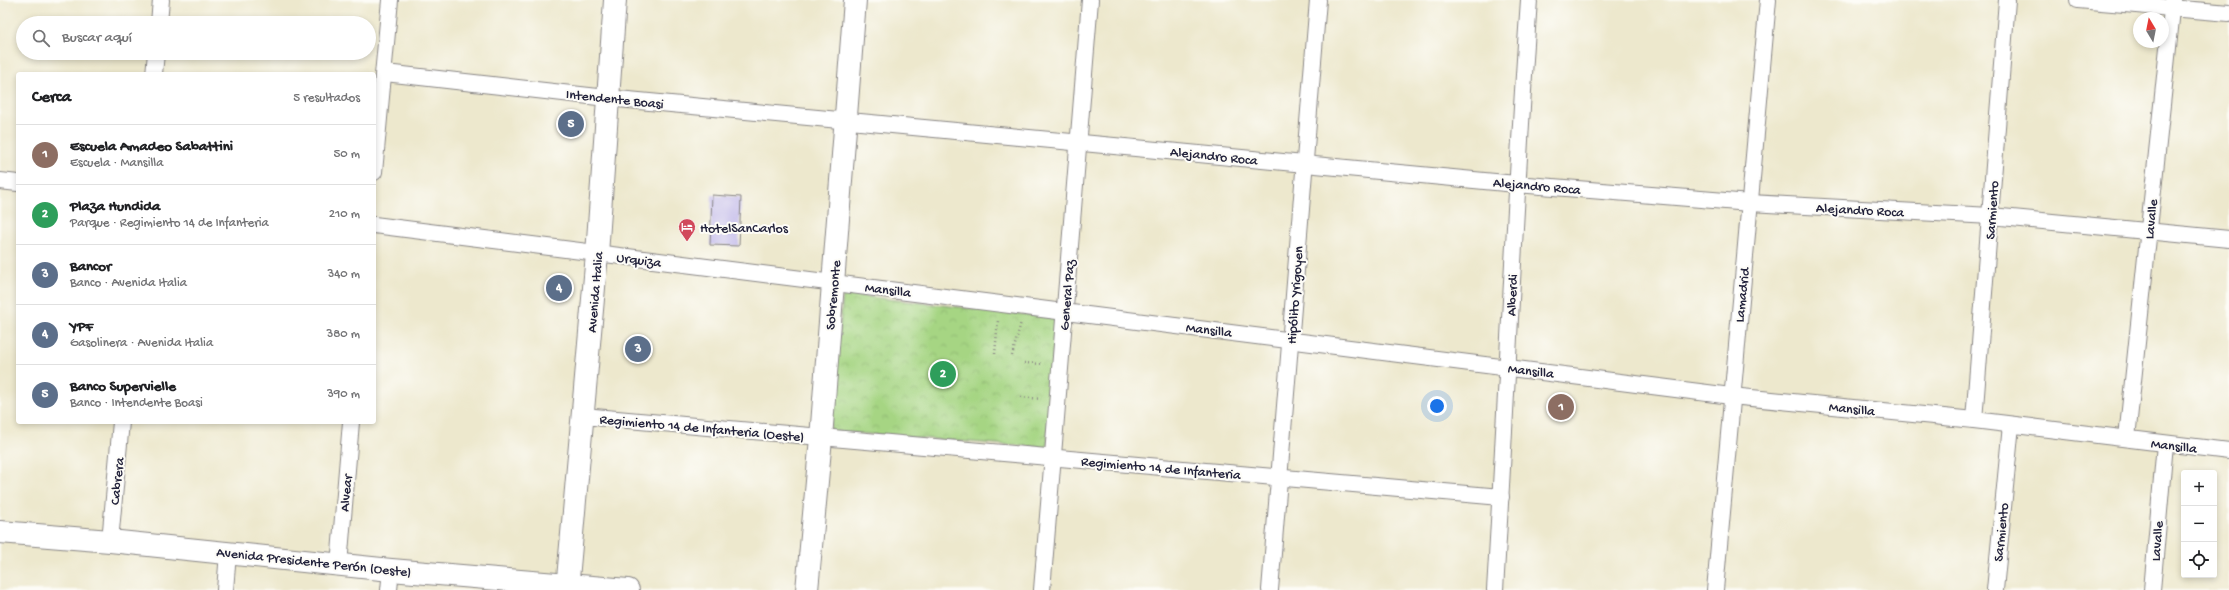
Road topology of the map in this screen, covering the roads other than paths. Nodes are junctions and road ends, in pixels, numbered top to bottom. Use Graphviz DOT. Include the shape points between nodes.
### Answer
graph roads {
  1 [pos="161,0"];
  2 [pos="390,0"];
  3 [pos="615,0"];
  4 [pos="855,0"];
  5 [pos="1090,0"];
  6 [pos="1318,0"];
  7 [pos="1529,0"];
  8 [pos="1768,0"];
  9 [pos="2007,0"];
  10 [pos="2078,0"];
  11 [pos="2172,4"];
  12 [pos="2229,13"];
  13 [pos="160,16"];
  14 [pos="155,60"];
  15 [pos="154,72"];
  16 [pos="385,73"];
  17 [pos="607,98"];
  18 [pos="846,120"];
  19 [pos="1079,142"];
  20 [pos="376,154"];
  21 [pos="1304,164"];
  22 [pos="0,181"];
  23 [pos="16,183"];
  24 [pos="1516,184"];
  25 [pos="1750,203"];
  26 [pos="1991,216"];
  27 [pos="376,226"];
  28 [pos="2148,232"];
  29 [pos="2229,239"];
  30 [pos="597,254"];
  31 [pos="833,282"];
  32 [pos="1065,311"];
  33 [pos="1290,340"];
  34 [pos="1508,367"];
  35 [pos="1731,396"];
  36 [pos="583,416"];
  37 [pos="1974,420"];
  38 [pos="121,424"];
  39 [pos="351,424"];
  40 [pos="2011,425"];
  41 [pos="821,438"];
  42 [pos="2127,438"];
  43 [pos="2165,444"];
  44 [pos="2229,451"];
  45 [pos="1053,457"];
  46 [pos="1279,478"];
  47 [pos="1501,497"];
  48 [pos="0,532"];
  49 [pos="110,541"];
  50 [pos="228,552"];
  51 [pos="339,565"];
  52 [pos="390,580"];
  53 [pos="576,588"];
  54 [pos="225,590"];
  55 [pos="628,590"];
  56 [pos="807,590"];
  57 [pos="1042,590"];
  58 [pos="1270,590"];
  59 [pos="1495,590"];
  60 [pos="1715,590"];
  61 [pos="1995,590"];
  62 [pos="2152,590"];
  1 -- 13 [label="street"];
  2 -- 16 [label="street"];
  3 -- 17 [label="main road, Avenida Italia"];
  4 -- 18 [label="main road, Sobremonte"];
  5 -- 19 [label="street, General Paz"];
  6 -- 21 [label="street, Hipólito Yrigoyen"];
  7 -- 24 [label="street, Alberdi"];
  8 -- 25 [label="street, Lamadrid"];
  9 -- 26 [label="street, Sarmiento"];
  10 -- 11 [label="street"];
  11 -- 12 [label="street"];
  11 -- 28 [label="street, Lavalle"];
  14 -- 15 [label="street"];
  16 -- 17 [label="street, Intendente Boasi"];
  16 -- 20 [label="street"];
  17 -- 18 [label="street, Intendente Boasi"];
  17 -- 30 [label="main road, Avenida Italia"];
  18 -- 19 [label="street, Alejandro Roca"];
  18 -- 31 [label="main road, Sobremonte"];
  19 -- 21 [label="street, Alejandro Roca"];
  19 -- 32 [label="street, General Paz"];
  21 -- 24 [label="street, Alejandro Roca"];
  21 -- 33 [label="street, Hipólito Yrigoyen"];
  22 -- 23 [label="street"];
  24 -- 25 [label="street, Alejandro Roca"];
  24 -- 34 [label="street, Alberdi"];
  25 -- 26 [label="street, Alejandro Roca"];
  25 -- 35 [label="street, Lamadrid"];
  26 -- 28 [label="street, Alejandro Roca"];
  26 -- 37 [label="street, Sarmiento"];
  27 -- 30 [label="street, Urquiza"];
  28 -- 29 [label="street, Alejandro Roca"];
  28 -- 42 [label="street, Lavalle"];
  30 -- 31 [label="street, Urquiza"];
  30 -- 36 [label="main road, Avenida Italia"];
  31 -- 32 [label="street, Mansilla"];
  31 -- 41 [label="main road, Sobremonte"];
  32 -- 33 [label="street, Mansilla"];
  32 -- 45 [label="street, General Paz"];
  33 -- 34 [label="street, Mansilla"];
  33 -- 46 [label="street, Hipólito Yrigoyen"];
  34 -- 35 [label="street, Mansilla"];
  34 -- 47 [label="street, Alberdi"];
  35 -- 37 [label="street, Mansilla"];
  35 -- 60 [label="street, Lamadrid"];
  36 -- 41 [label="street, Regimiento 14 de Infanteria (Oeste)"];
  36 -- 53 [label="main road, Avenida Italia"];
  37 -- 40 [label="street, Mansilla"];
  38 -- 49 [label="street, Cabrera"];
  39 -- 51 [label="street, Alvear"];
  40 -- 42 [label="street, Mansilla"];
  40 -- 61 [label="street, Sarmiento"];
  41 -- 45 [label="street, Regimiento 14 de Infanteria"];
  41 -- 56 [label="main road, Sobremonte"];
  42 -- 43 [label="street, Mansilla"];
  43 -- 44 [label="street, Mansilla"];
  43 -- 62 [label="street, Lavalle"];
  45 -- 46 [label="street, Regimiento 14 de Infanteria"];
  45 -- 57 [label="street, General Paz"];
  46 -- 47 [label="street, Regimiento 14 de Infanteria"];
  46 -- 58 [label="street, Hipólito Yrigoyen"];
  47 -- 59 [label="street, Alberdi"];
  48 -- 49 [label="main road, Avenida Presidente Perón (Oeste)"];
  49 -- 50 [label="main road, Avenida Presidente Perón (Oeste)"];
  50 -- 51 [label="main road, Avenida Presidente Perón (Oeste)"];
  50 -- 54 [label="street"];
  51 -- 52 [label="main road, Avenida Presidente Perón (Oeste)"];
  52 -- 53 [label="main road, Avenida Presidente Perón (Oeste)"];
  53 -- 55 [label="main road, Avenida Presidente Perón (Oeste)"];
}
